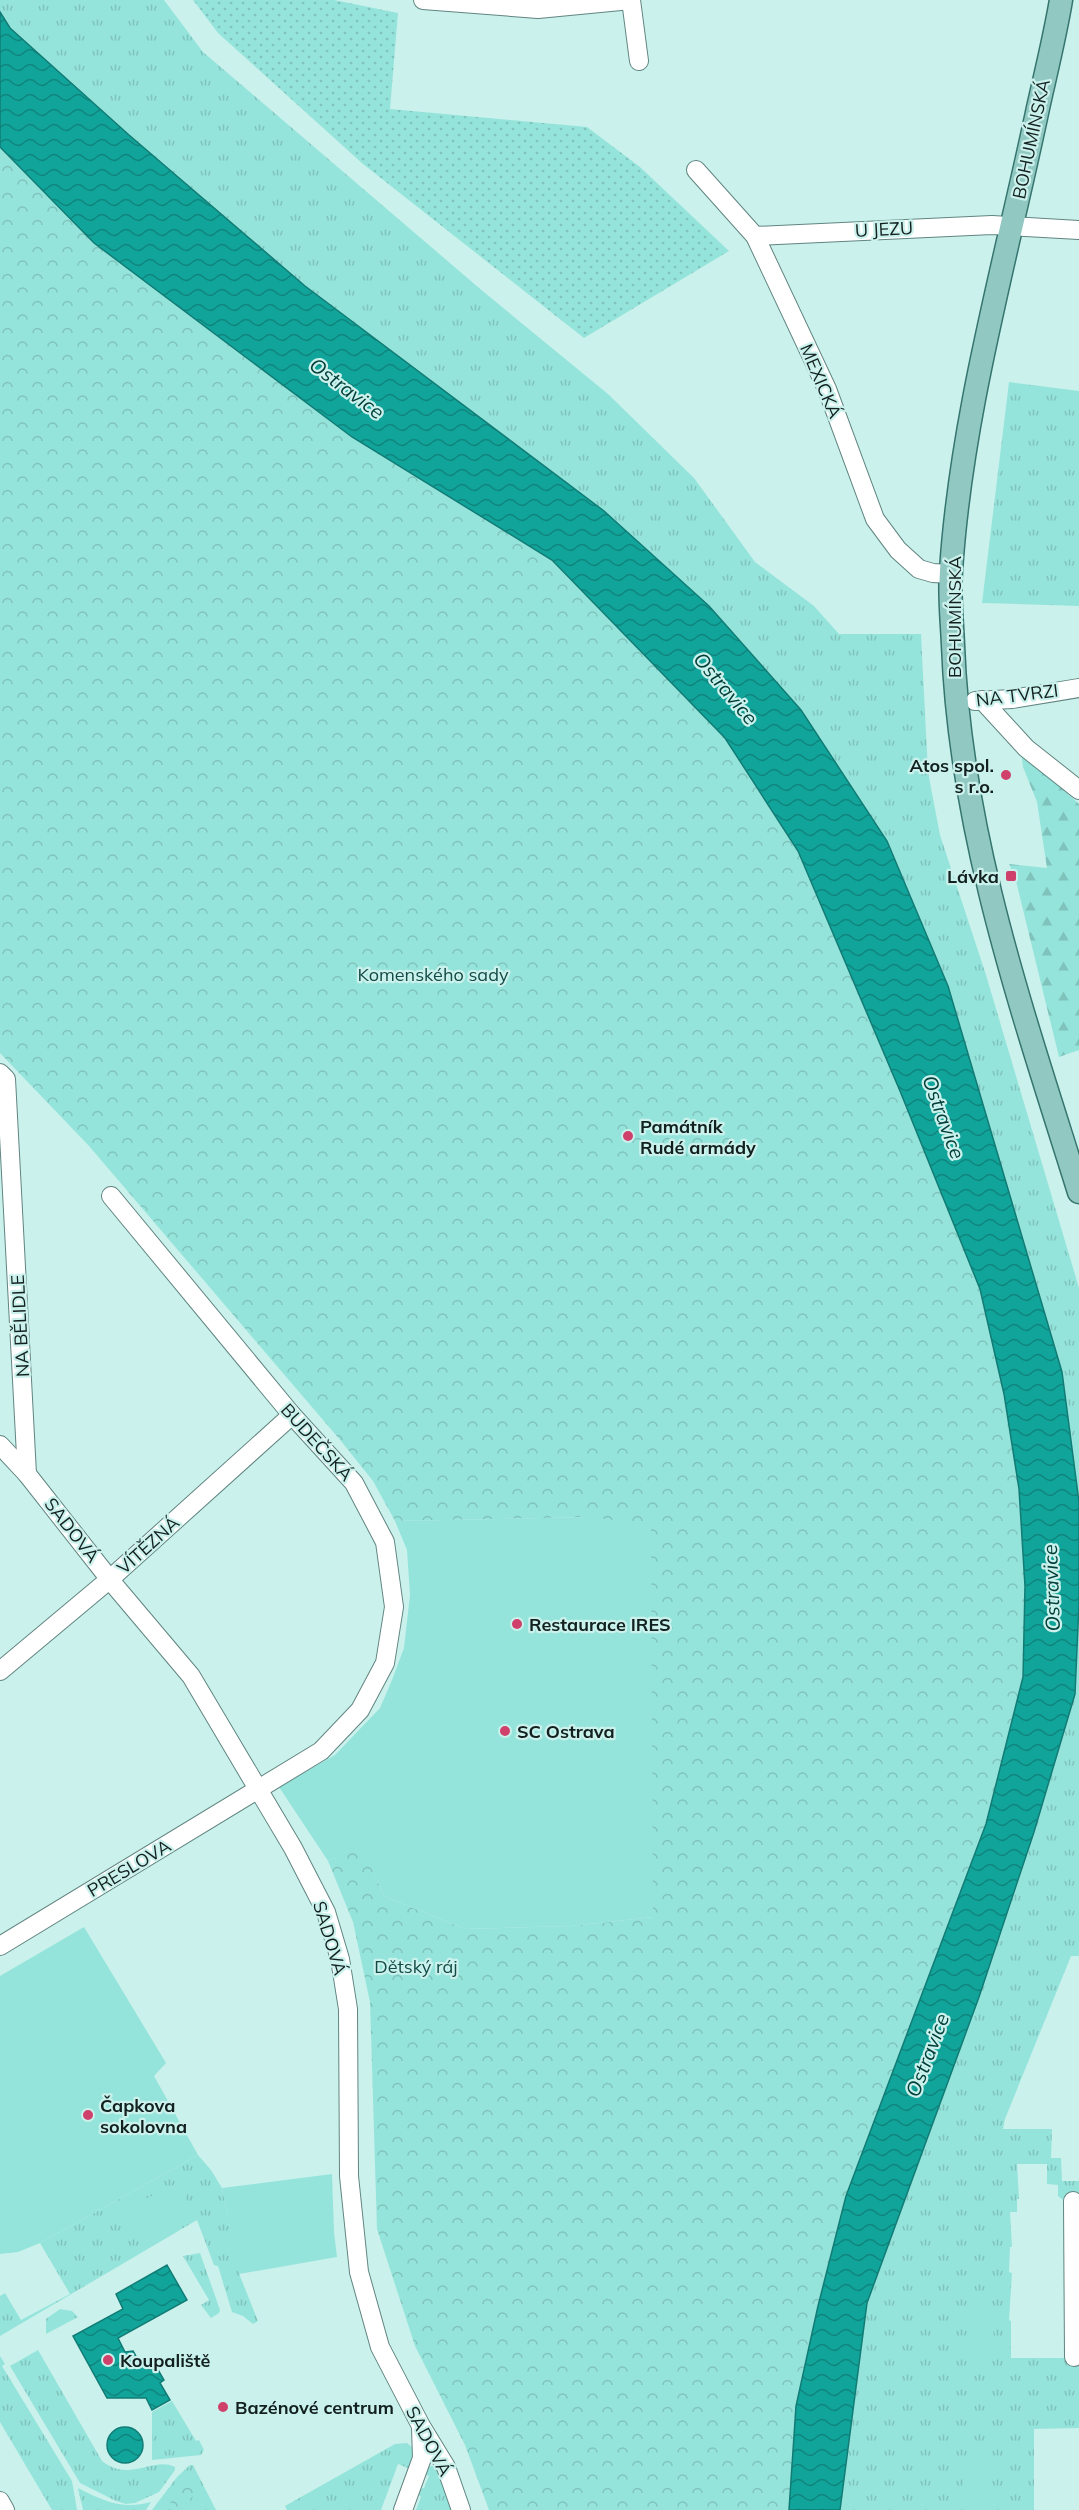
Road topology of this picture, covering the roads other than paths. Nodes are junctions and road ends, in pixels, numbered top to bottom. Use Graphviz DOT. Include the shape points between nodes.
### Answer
graph roads {
  1 [pos="423,0"];
  2 [pos="631,0"];
  3 [pos="1061,0"];
  4 [pos="639,61"];
  5 [pos="696,170"];
  6 [pos="1013,225"];
  7 [pos="1079,230"];
  8 [pos="755,237"];
  9 [pos="950,574"];
  10 [pos="1079,688"];
  11 [pos="982,700"];
  12 [pos="955,702"];
  13 [pos="1079,790"];
  14 [pos="0,1073"];
  15 [pos="1079,1192"];
  16 [pos="111,1196"];
  17 [pos="292,1415"];
  18 [pos="0,1445"];
  19 [pos="27,1474"];
  20 [pos="110,1579"];
  21 [pos="0,1671"];
  22 [pos="257,1790"];
  23 [pos="0,1946"];
  24 [pos="1073,2201"];
  25 [pos="1076,2280"];
  26 [pos="1074,2357"];
  27 [pos="421,2426"];
  28 [pos="0,2501"];
  29 [pos="5,2510"];
  30 [pos="403,2510"];
  31 [pos="461,2510"];
  1 -- 2 [label="street" via="538,9"];
  2 -- 4 [label="street"];
  3 -- 6 [label="main road, BOHUMÍNSKÁ"];
  5 -- 8 [label="street, MEXICKÁ"];
  6 -- 7 [label="street, U JEZU"];
  6 -- 8 [label="street, U JEZU"];
  6 -- 9 [label="main road, BOHUMÍNSKÁ" via="971,416"];
  8 -- 9 [label="street, MEXICKÁ" via="827,388 875,519 898,550 919,569"];
  9 -- 12 [label="main road, BOHUMÍNSKÁ"];
  10 -- 11 [label="street, NA TVRZI"];
  11 -- 12 [label="street, NA TVRZI"];
  11 -- 13 [label="street" via="1026,748"];
  12 -- 15 [label="main road, BOHUMÍNSKÁ" via="979,852"];
  14 -- 19 [label="street, NA BĚLIDLE" via="6,1079"];
  16 -- 17 [label="street, BUDEČSKÁ"];
  17 -- 20 [label="street, VÍTĚZNÁ"];
  17 -- 22 [label="street, BUDEČSKÁ" via="354,1483 386,1542 393,1623 386,1663 360,1710 321,1751"];
  18 -- 19 [label="street, SADOVÁ"];
  19 -- 20 [label="street, SADOVÁ"];
  20 -- 21 [label="street, VÍTĚZNÁ"];
  20 -- 22 [label="street, SADOVÁ" via="191,1676"];
  22 -- 23 [label="street, PRESLOVA"];
  22 -- 27 [label="street, SADOVÁ" via="320,1902 340,1959 348,2009 349,2176 358,2272 380,2347"];
  24 -- 25 [label="street"];
  25 -- 26 [label="street"];
  27 -- 30 [label="street" via="422,2458"];
  27 -- 31 [label="street, SADOVÁ" via="446,2467"];
  28 -- 29 [label="street"];
}
